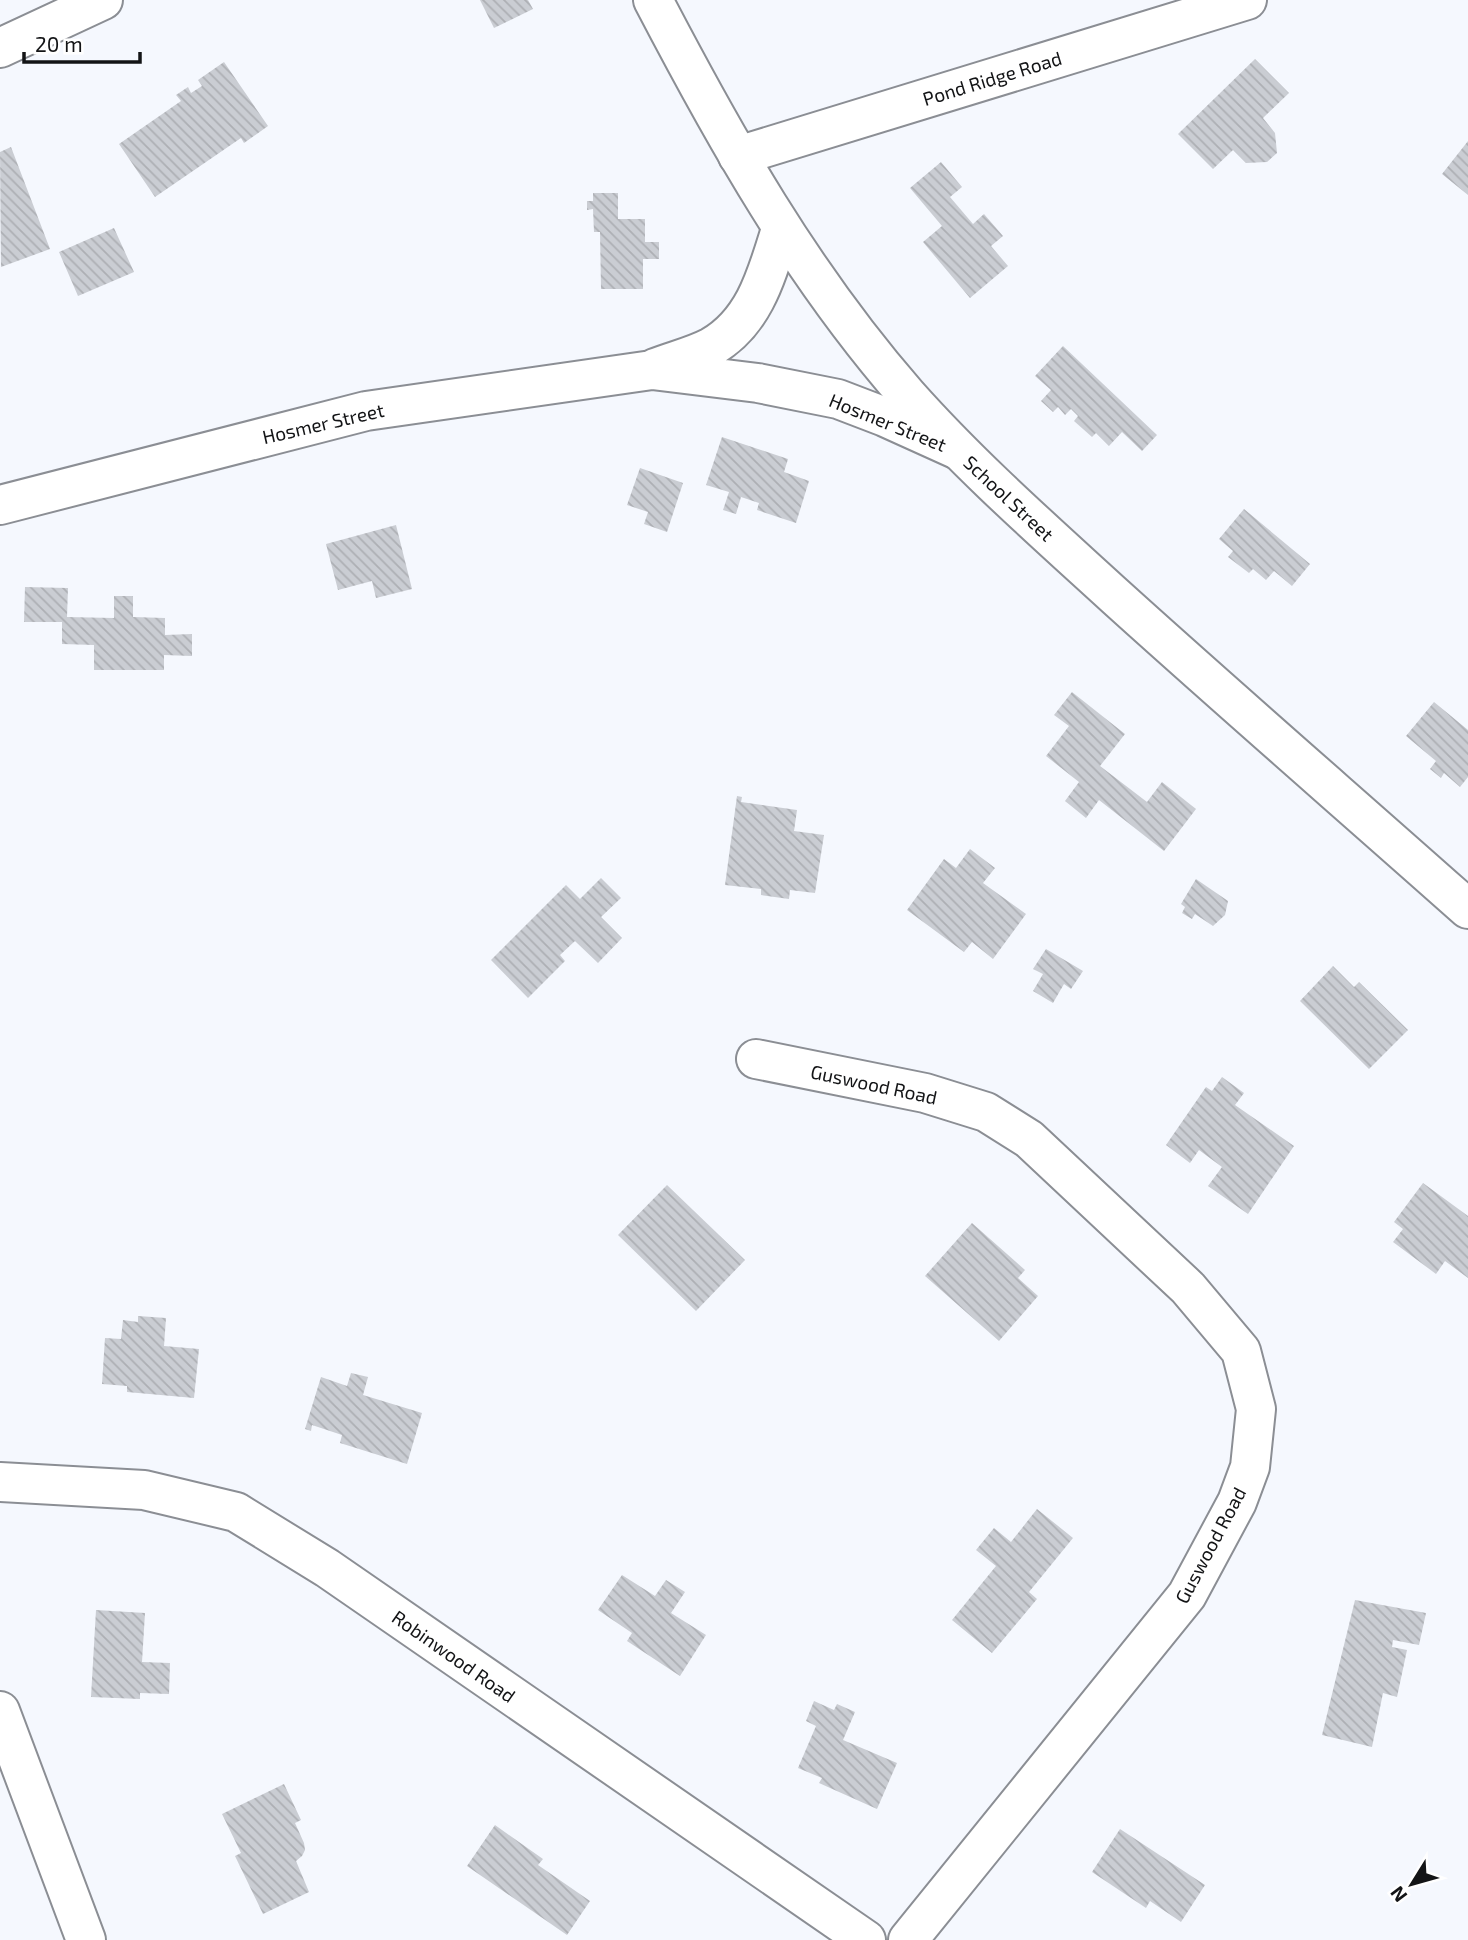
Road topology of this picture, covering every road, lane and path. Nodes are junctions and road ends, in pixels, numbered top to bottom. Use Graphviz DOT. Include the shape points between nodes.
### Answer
graph roads {
  1 [pos="103,0"];
  2 [pos="653,0"];
  3 [pos="1247,0"];
  4 [pos="0,48"];
  5 [pos="738,156"];
  6 [pos="781,229"];
  7 [pos="652,370"];
  8 [pos="958,450"];
  9 [pos="0,505"];
  10 [pos="1468,909"];
  11 [pos="756,1059"];
  12 [pos="0,1482"];
  13 [pos="0,1711"];
  14 [pos="86,1940"];
  15 [pos="866,1940"];
  16 [pos="908,1940"];
  1 -- 4 [label="street"];
  2 -- 5 [label="street, School Street"];
  3 -- 5 [label="street, Pond Ridge Road"];
  5 -- 6 [label="street, School Street"];
  6 -- 7 [label="street, Hosmer Street" via="759,296 744,318 710,347"];
  6 -- 8 [label="street, School Street" via="853,329"];
  7 -- 8 [label="street, Hosmer Street" via="838,399"];
  7 -- 9 [label="street, Hosmer Street" via="366,411"];
  8 -- 10 [label="street, School Street" via="1139,618"];
  11 -- 16 [label="street, Guswood Road" via="925,1093 986,1112 1029,1139 1188,1288 1241,1351 1256,1409 1250,1467 1237,1502 1187,1595"];
  12 -- 15 [label="street, Robinwood Road" via="144,1490 236,1513 327,1569"];
  13 -- 14 [label="street"];
}
